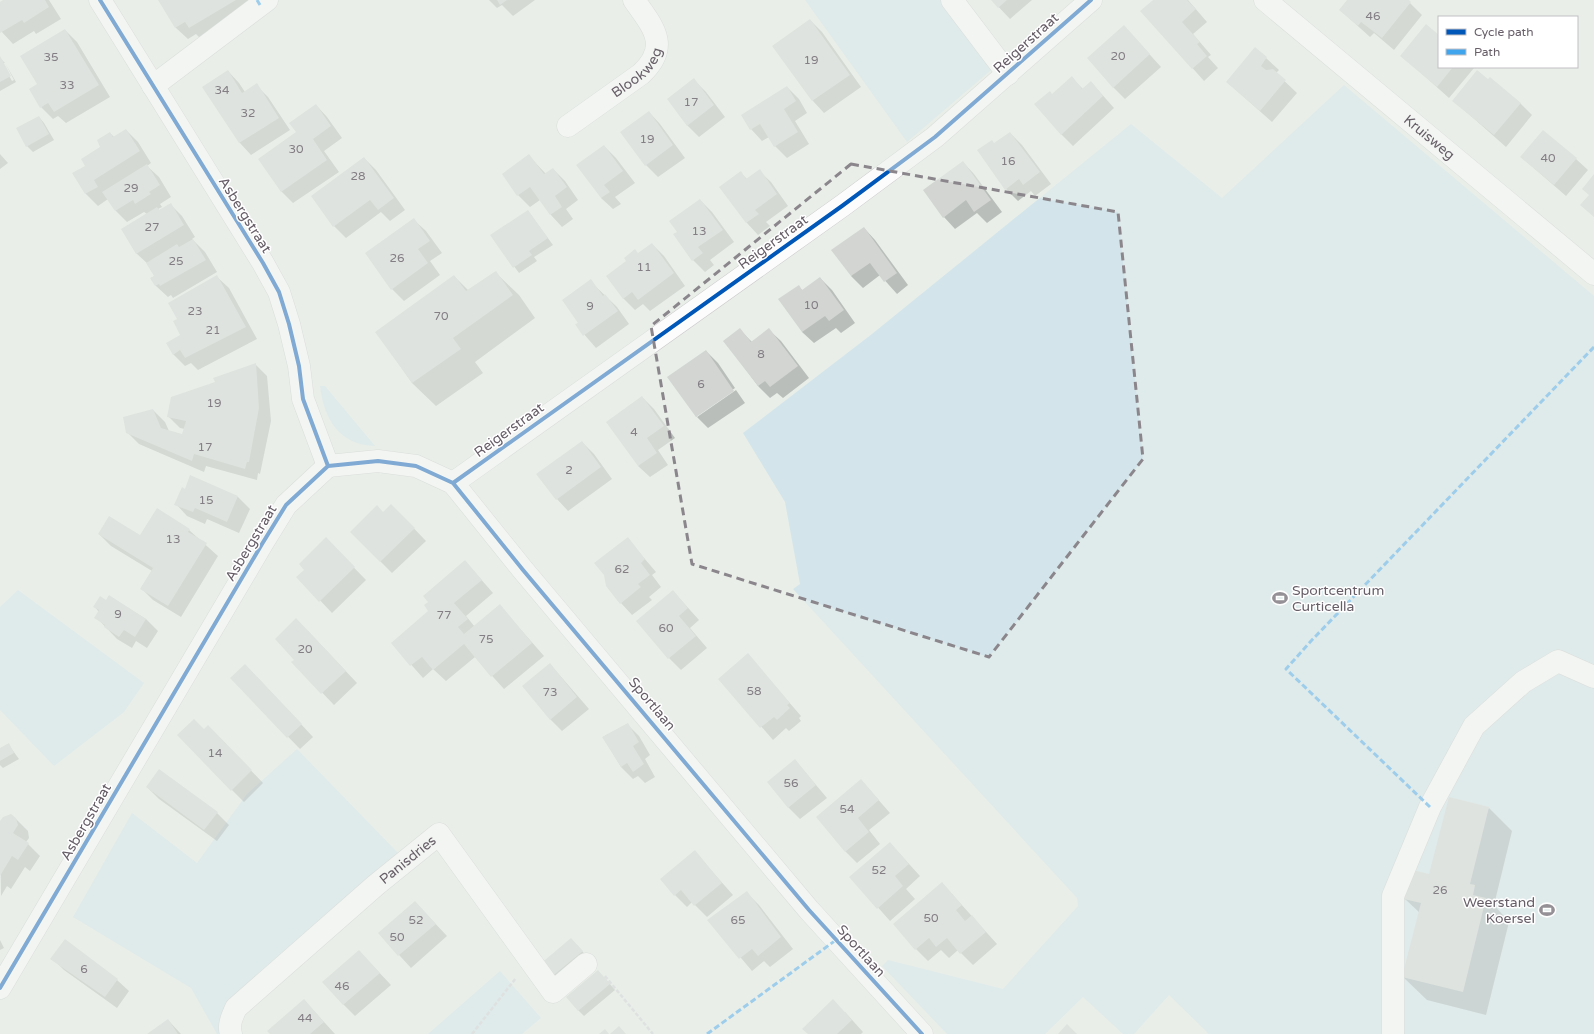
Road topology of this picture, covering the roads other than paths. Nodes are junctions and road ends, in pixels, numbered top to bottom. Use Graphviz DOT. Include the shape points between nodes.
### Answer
graph roads {
  1 [pos="100,0"];
  2 [pos="267,0"];
  3 [pos="634,0"];
  4 [pos="952,0"];
  5 [pos="1091,0"];
  6 [pos="1265,0"];
  7 [pos="1008,74"];
  8 [pos="153,86"];
  9 [pos="568,126"];
  10 [pos="1594,274"];
  11 [pos="328,466"];
  12 [pos="453,483"];
  13 [pos="1594,677"];
  14 [pos="586,964"];
  15 [pos="0,988"];
  16 [pos="231,1034"];
  17 [pos="922,1034"];
  18 [pos="1393,1034"];
  1 -- 8 [label="street, Asbergstraat"];
  2 -- 8 [label="street"];
  3 -- 9 [label="street, Blookweg" via="656,33 656,55 642,74"];
  4 -- 7 [label="street, Reigerstraat"];
  5 -- 7 [label="street, Reigerstraat"];
  6 -- 10 [label="street, Kruisweg"];
  7 -- 12 [label="street, Reigerstraat" via="935,137 885,174"];
  8 -- 11 [label="street, Asbergstraat" via="279,292 299,366 303,399"];
  11 -- 12 [label="street, Sportlaan" via="378,462 416,466"];
  11 -- 15 [label="street, Asbergstraat" via="286,505"];
  12 -- 17 [label="street, Sportlaan" via="523,570 810,910"];
  13 -- 18 [label="street" via="1558,661 1522,682 1474,726 1430,807 1393,896"];
  14 -- 16 [label="street, Panisdries" via="553,992 439,834 376,885 236,1008 231,1019"];
}
